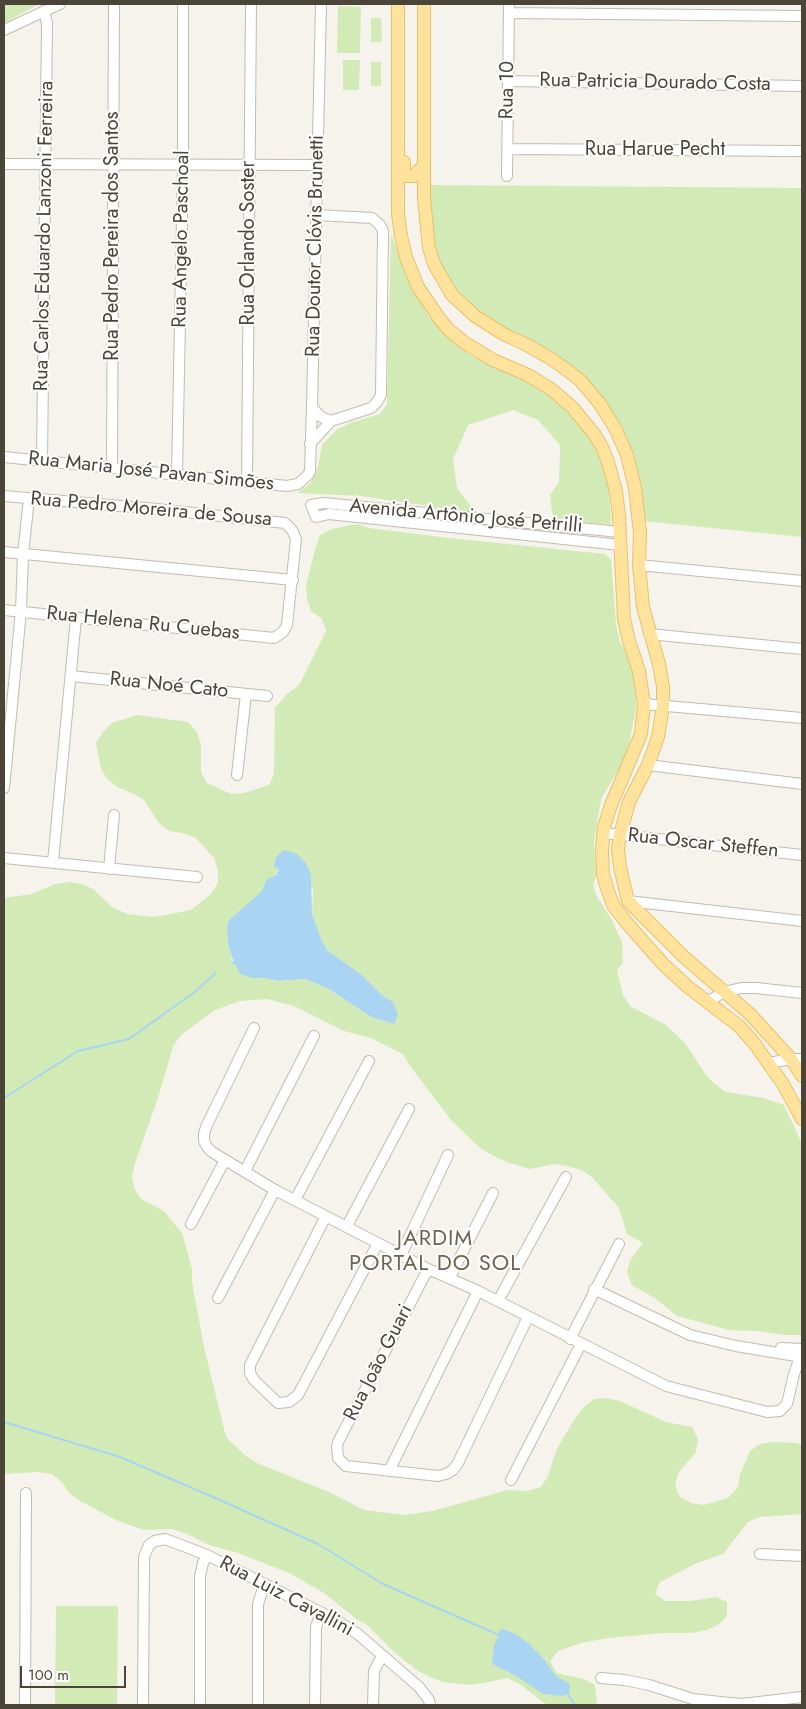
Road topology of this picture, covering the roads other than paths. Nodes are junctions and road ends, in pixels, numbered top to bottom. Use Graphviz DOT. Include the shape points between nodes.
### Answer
graph roads {
  1 [pos="60,4"];
  2 [pos="114,4"];
  3 [pos="183,4"];
  4 [pos="251,4"];
  5 [pos="321,4"];
  6 [pos="398,4"];
  7 [pos="424,4"];
  8 [pos="509,8"];
  9 [pos="44,11"];
  10 [pos="802,16"];
  11 [pos="4,30"];
  12 [pos="508,81"];
  13 [pos="802,86"];
  14 [pos="508,149"];
  15 [pos="802,151"];
  16 [pos="4,164"];
  17 [pos="46,164"];
  18 [pos="113,164"];
  19 [pos="183,165"];
  20 [pos="250,165"];
  21 [pos="318,165"];
  22 [pos="423,166"];
  23 [pos="400,176"];
  24 [pos="507,176"];
  25 [pos="317,215"];
  26 [pos="312,407"];
  27 [pos="331,421"];
  28 [pos="310,444"];
  29 [pos="4,457"];
  30 [pos="42,461"];
  31 [pos="112,468"];
  32 [pos="177,474"];
  33 [pos="247,482"];
  34 [pos="298,484"];
  35 [pos="4,496"];
  36 [pos="29,499"];
  37 [pos="640,533"];
  38 [pos="620,542"];
  39 [pos="4,552"];
  40 [pos="24,554"];
  41 [pos="639,565"];
  42 [pos="293,580"];
  43 [pos="802,580"];
  44 [pos="4,610"];
  45 [pos="21,611"];
  46 [pos="76,618"];
  47 [pos="649,634"];
  48 [pos="802,649"];
  49 [pos="71,676"];
  50 [pos="246,694"];
  51 [pos="267,696"];
  52 [pos="644,704"];
  53 [pos="663,706"];
  54 [pos="802,718"];
  55 [pos="648,766"];
  56 [pos="237,775"];
  57 [pos="802,784"];
  58 [pos="4,788"];
  59 [pos="114,815"];
  60 [pos="604,833"];
  61 [pos="620,835"];
  62 [pos="802,856"];
  63 [pos="4,858"];
  64 [pos="53,862"];
  65 [pos="109,869"];
  66 [pos="196,877"];
  67 [pos="628,901"];
  68 [pos="802,921"];
  69 [pos="724,992"];
  70 [pos="802,993"];
  71 [pos="707,1002"];
  72 [pos="254,1028"];
  73 [pos="314,1036"];
  74 [pos="797,1059"];
  75 [pos="370,1061"];
  76 [pos="769,1063"];
  77 [pos="802,1076"];
  78 [pos="409,1109"];
  79 [pos="802,1119"];
  80 [pos="448,1155"];
  81 [pos="225,1160"];
  82 [pos="245,1171"];
  83 [pos="566,1177"];
  84 [pos="275,1190"];
  85 [pos="493,1193"];
  86 [pos="295,1200"];
  87 [pos="326,1216"];
  88 [pos="191,1224"];
  89 [pos="347,1226"];
  90 [pos="378,1243"];
  91 [pos="619,1244"];
  92 [pos="401,1254"];
  93 [pos="428,1269"];
  94 [pos="450,1277"];
  95 [pos="594,1289"];
  96 [pos="478,1291"];
  97 [pos="218,1298"];
  98 [pos="498,1301"];
  99 [pos="528,1317"];
  100 [pos="570,1339"];
  101 [pos="581,1344"];
  102 [pos="736,1346"];
  103 [pos="802,1349"];
  104 [pos="802,1357"];
  105 [pos="802,1361"];
  106 [pos="389,1471"];
  107 [pos="511,1480"];
  108 [pos="26,1493"];
  109 [pos="760,1554"];
  110 [pos="206,1555"];
  111 [pos="802,1556"];
  112 [pos="264,1585"];
  113 [pos="321,1613"];
  114 [pos="382,1656"];
  115 [pos="601,1678"];
  116 [pos="802,1697"];
  117 [pos="430,1702"];
  118 [pos="721,1704"];
  119 [pos="25,1705"];
  120 [pos="143,1705"];
  121 [pos="200,1705"];
  122 [pos="258,1705"];
  123 [pos="315,1705"];
  124 [pos="372,1705"];
  125 [pos="742,1705"];
  1 -- 9 [label="street"];
  2 -- 18 [label="street, Rua Pedro Pereira dos Santos"];
  3 -- 19 [label="street, Rua Angelo Paschoal"];
  4 -- 20 [label="street, Rua Orlando Soster"];
  5 -- 21 [label="street, Rua Doutor Clóvis Brunetti"];
  6 -- 23 [label="main road" via="398,92 404,102"];
  7 -- 22 [label="main road"];
  8 -- 10 [label="street"];
  8 -- 12 [label="street, Rua 10"];
  9 -- 11 [label="street"];
  9 -- 17 [label="street, Rua Carlos Eduardo Lanzoni Ferreira" via="47,23"];
  12 -- 13 [label="street, Rua Patricia Dourado Costa"];
  12 -- 14 [label="street, Rua 10"];
  14 -- 15 [label="street, Rua Harue Pecht"];
  14 -- 24 [label="street, Rua 10"];
  16 -- 17 [label="street"];
  17 -- 18 [label="street"];
  17 -- 30 [label="street, Rua Carlos Eduardo Lanzoni Ferreira"];
  18 -- 19 [label="street"];
  18 -- 31 [label="street, Rua Pedro Pereira dos Santos"];
  19 -- 20 [label="street"];
  19 -- 32 [label="street, Rua Angelo Paschoal"];
  20 -- 21 [label="street"];
  20 -- 33 [label="street, Rua Orlando Soster"];
  21 -- 25 [label="street, Rua Doutor Clóvis Brunetti"];
  22 -- 23 [label="main road" via="414,176"];
  22 -- 37 [label="main road" via="429,248 443,281 452,295 475,316 505,336 553,360 580,380 600,404 627,455"];
  23 -- 38 [label="main road" via="398,214 401,236 412,272 428,303 449,330 465,343 551,388 595,435 608,462 616,491"];
  25 -- 26 [label="street, Rua Doutor Clóvis Brunetti"];
  25 -- 27 [label="street" via="372,218 383,231 381,395 371,408"];
  26 -- 27 [label="street" via="322,418"];
  26 -- 28 [label="street, Rua Doutor Clóvis Brunetti"];
  27 -- 28 [label="street"];
  28 -- 34 [label="street, Rua Doutor Clóvis Brunetti" via="310,471"];
  29 -- 30 [label="street, Rua Maria José Pavan Simões"];
  30 -- 31 [label="street, Rua Maria José Pavan Simões"];
  31 -- 32 [label="street, Rua Maria José Pavan Simões"];
  32 -- 33 [label="street, Rua Maria José Pavan Simões"];
  33 -- 34 [label="street, Rua Maria José Pavan Simões"];
  35 -- 36 [label="street, Rua Pedro Moreira de Sousa"];
  36 -- 40 [label="street"];
  36 -- 42 [label="street, Rua Pedro Moreira de Sousa" via="285,523 296,539"];
  37 -- 38 [label="main road"];
  37 -- 41 [label="main road"];
  38 -- 38 [label="street, Avenida Artônio José Petrilli" via="324,504 311,505 316,517 328,514"];
  38 -- 41 [label="main road"];
  38 -- 52 [label="main road" via="624,619 640,670"];
  39 -- 40 [label="street"];
  40 -- 42 [label="street"];
  40 -- 45 [label="street"];
  41 -- 43 [label="street"];
  41 -- 47 [label="main road"];
  42 -- 46 [label="street, Rua Helena Ru Cuebas" via="287,625 282,634 271,638"];
  44 -- 45 [label="street, Rua Helena Ru Cuebas"];
  45 -- 46 [label="street, Rua Helena Ru Cuebas"];
  45 -- 58 [label="street"];
  46 -- 49 [label="street"];
  47 -- 48 [label="street"];
  47 -- 53 [label="main road" via="659,664"];
  49 -- 50 [label="street, Rua Noé Cato"];
  49 -- 64 [label="street"];
  50 -- 51 [label="street, Rua Noé Cato"];
  50 -- 56 [label="street"];
  52 -- 53 [label="street"];
  52 -- 60 [label="main road" via="641,734 611,805"];
  53 -- 54 [label="street"];
  53 -- 55 [label="main road" via="658,737"];
  55 -- 57 [label="street"];
  55 -- 61 [label="main road" via="630,802"];
  59 -- 65 [label="street"];
  60 -- 61 [label="street, Rua Oscar Steffen"];
  60 -- 71 [label="main road" via="603,874 613,905 663,964"];
  61 -- 62 [label="street, Rua Oscar Steffen"];
  61 -- 67 [label="main road" via="620,867"];
  63 -- 64 [label="street"];
  64 -- 65 [label="street"];
  65 -- 66 [label="street"];
  67 -- 68 [label="street"];
  67 -- 69 [label="main road"];
  69 -- 70 [label="street" via="756,988"];
  69 -- 71 [label="street"];
  69 -- 74 [label="main road"];
  71 -- 76 [label="main road" via="738,1026"];
  72 -- 81 [label="street" via="204,1134 207,1148"];
  73 -- 82 [label="street"];
  74 -- 76 [label="street"];
  74 -- 77 [label="main road"];
  75 -- 86 [label="street"];
  76 -- 79 [label="main road"];
  78 -- 89 [label="street"];
  80 -- 92 [label="street"];
  81 -- 82 [label="street"];
  81 -- 88 [label="street"];
  82 -- 84 [label="street"];
  83 -- 98 [label="street"];
  84 -- 86 [label="street"];
  84 -- 97 [label="street"];
  85 -- 94 [label="street"];
  86 -- 87 [label="street"];
  87 -- 89 [label="street"];
  87 -- 90 [label="street" via="250,1369 254,1380 278,1403 290,1402 298,1395"];
  89 -- 90 [label="street"];
  90 -- 92 [label="street"];
  91 -- 95 [label="street"];
  92 -- 93 [label="street"];
  93 -- 94 [label="street"];
  93 -- 106 [label="street, Rua João Guari" via="338,1442 338,1458 346,1466"];
  94 -- 96 [label="street"];
  95 -- 100 [label="street"];
  95 -- 102 [label="street" via="684,1333"];
  96 -- 98 [label="street"];
  96 -- 106 [label="street"];
  98 -- 99 [label="street"];
  99 -- 100 [label="street"];
  99 -- 106 [label="street" via="458,1463 450,1472 438,1476"];
  100 -- 101 [label="street"];
  101 -- 105 [label="street" via="666,1386 767,1412 780,1411 787,1404 794,1374"];
  101 -- 107 [label="street"];
  102 -- 103 [label="street"];
  102 -- 104 [label="street"];
  108 -- 119 [label="street"];
  109 -- 111 [label="street"];
  110 -- 112 [label="street, Rua Luiz Cavallini"];
  110 -- 120 [label="street, Rua Luiz Cavallini" via="168,1539 152,1543 145,1551"];
  110 -- 121 [label="street" via="200,1576"];
  112 -- 113 [label="street, Rua Luiz Cavallini"];
  112 -- 122 [label="street" via="258,1604"];
  113 -- 114 [label="street, Rua Luiz Cavallini" via="359,1636"];
  113 -- 123 [label="street" via="316,1627"];
  114 -- 117 [label="street, Rua Luiz Cavallini" via="419,1687"];
  114 -- 124 [label="street" via="374,1671"];
  115 -- 118 [label="street" via="649,1684 693,1699"];
  116 -- 125 [label="street"];
  118 -- 125 [label="street"];
}
